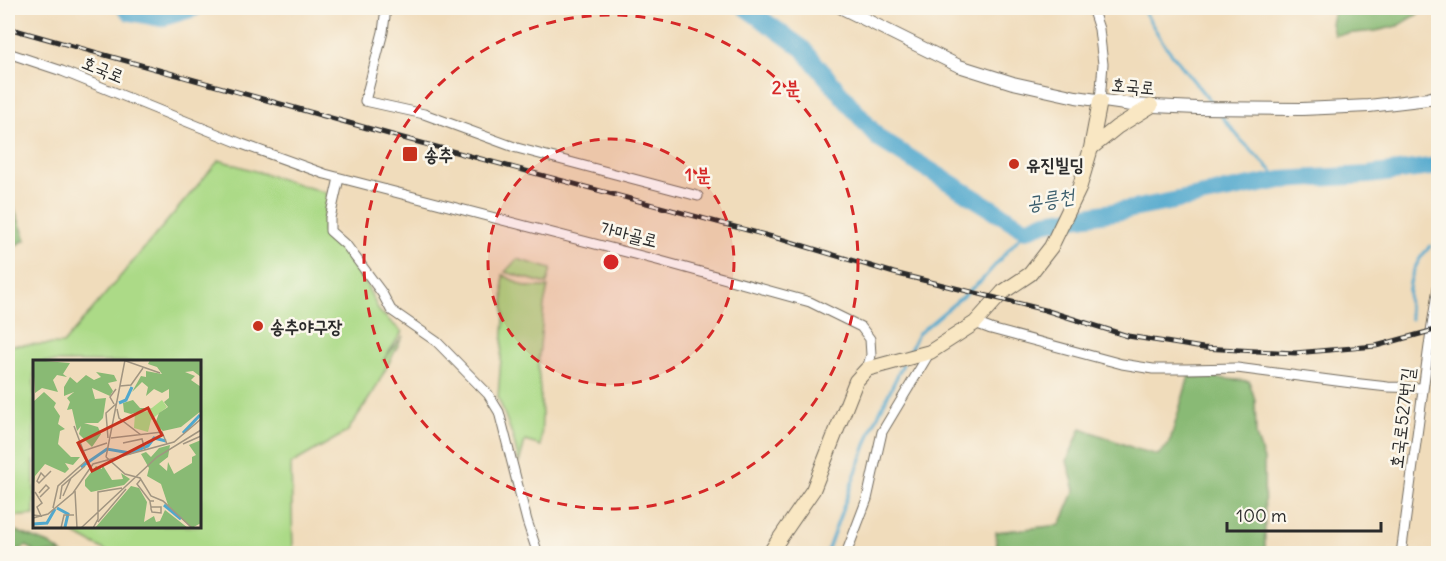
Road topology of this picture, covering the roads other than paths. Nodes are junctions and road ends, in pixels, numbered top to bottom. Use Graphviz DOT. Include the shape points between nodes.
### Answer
graph roads {
  1 [pos="387,8"];
  2 [pos="842,8"];
  3 [pos="1092,8"];
  4 [pos="8,53"];
  5 [pos="1438,96"];
  6 [pos="1100,101"];
  7 [pos="1151,106"];
  8 [pos="184,122"];
  9 [pos="1091,148"];
  10 [pos="339,178"];
  11 [pos="698,196"];
  12 [pos="1438,287"];
  13 [pos="975,323"];
  14 [pos="930,352"];
  15 [pos="871,368"];
  16 [pos="1423,388"];
  17 [pos="538,554"];
  18 [pos="769,554"];
  19 [pos="846,554"];
  20 [pos="1401,554"];
  1 -- 11 [label="street" via="364,101 424,114 517,148"];
  2 -- 6 [label="street, 호국로" via="959,66 1012,83"];
  3 -- 6 [label="street" via="1103,64"];
  4 -- 8 [label="street, 호국로"];
  5 -- 7 [label="street, 호국로" via="1369,106 1302,109"];
  6 -- 7 [label="street, 호국로"];
  6 -- 9 [label="main road"];
  7 -- 9 [label="main road"];
  8 -- 10 [label="street, 가마골로"];
  9 -- 13 [label="main road" via="1079,189 1051,247 1030,274 1003,292"];
  10 -- 15 [label="street, 가마골로" via="810,302 861,327 870,339"];
  10 -- 17 [label="street" via="330,231 354,255 391,310 437,342 488,394 499,412"];
  12 -- 16 [label="street, 호국로527번길"];
  13 -- 14 [label="main road"];
  13 -- 16 [label="street" via="1153,369 1237,368"];
  14 -- 15 [label="main road"];
  14 -- 19 [label="street" via="882,432 867,499"];
  15 -- 18 [label="main road, 가마골로" via="856,381 813,490"];
  16 -- 20 [label="street, 호국로527번길"];
}
